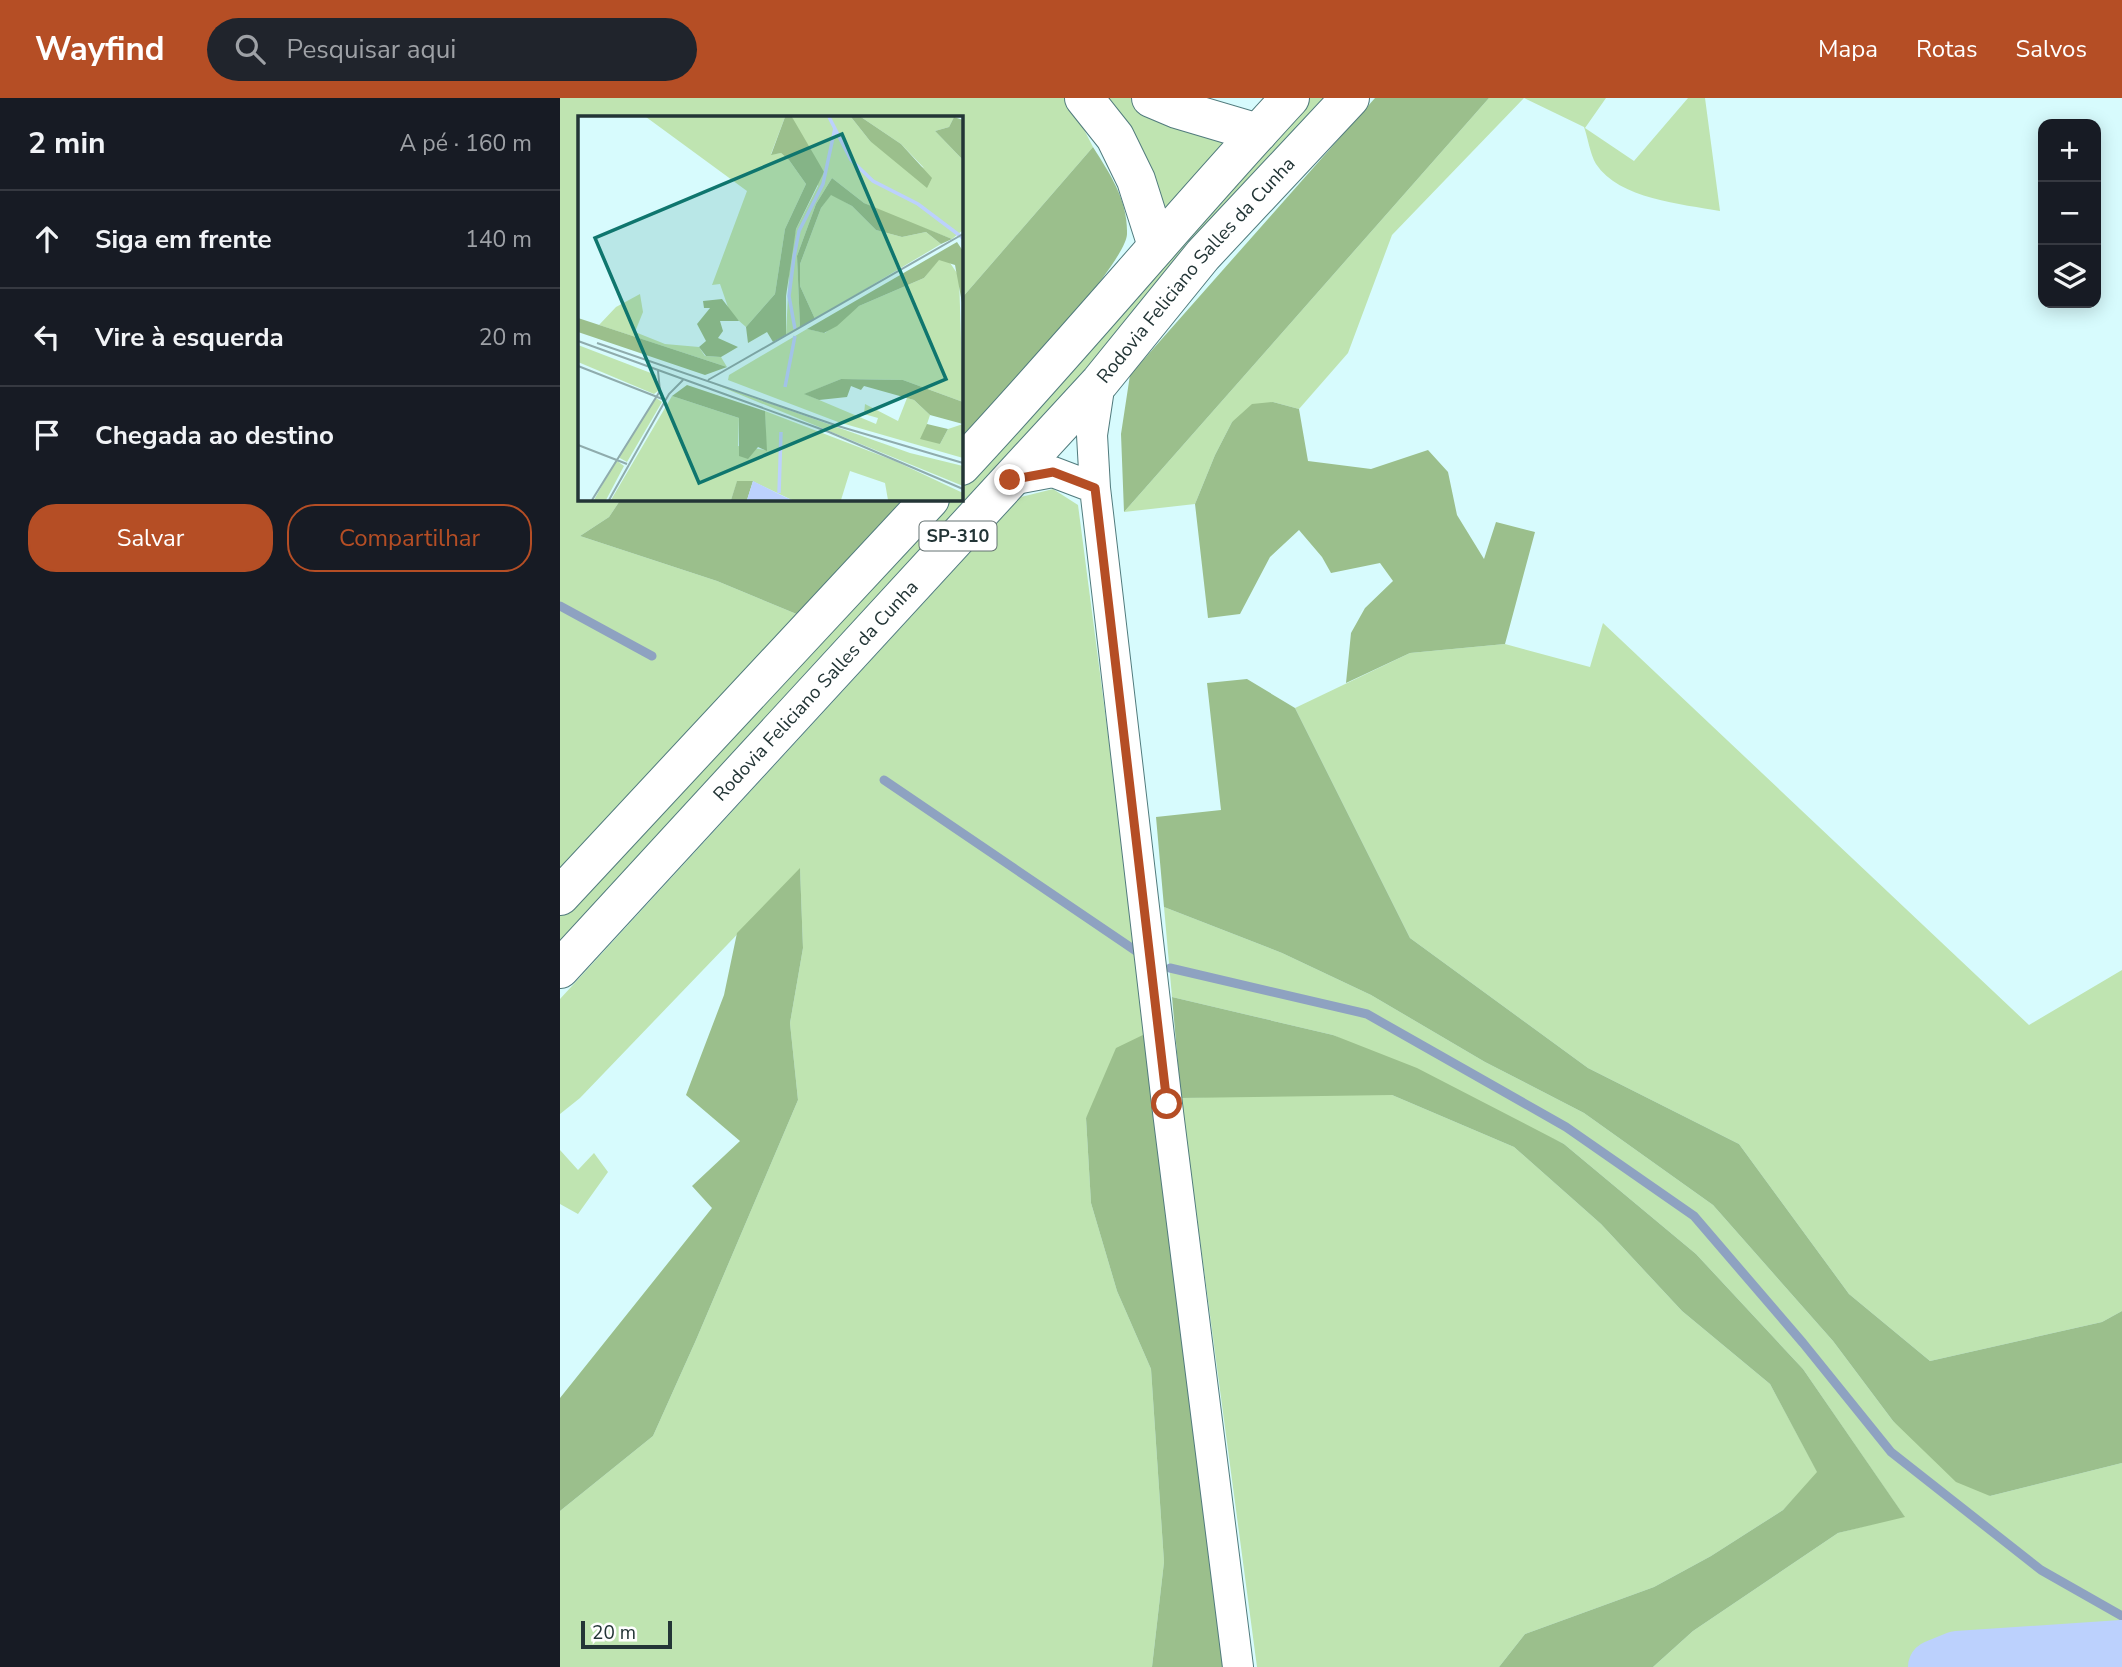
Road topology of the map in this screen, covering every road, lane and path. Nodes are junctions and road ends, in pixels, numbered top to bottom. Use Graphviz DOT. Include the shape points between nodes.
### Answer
graph roads {
  1 [pos="1151,98"];
  2 [pos="1290,98"];
  3 [pos="1350,98"];
  4 [pos="1088,100"];
  5 [pos="1258,133"];
  6 [pos="1157,246"];
  7 [pos="1100,382"];
  8 [pos="962,465"];
  9 [pos="1010,480"];
  10 [pos="1095,488"];
  11 [pos="929,500"];
  12 [pos="560,896"];
  13 [pos="560,969"];
  14 [pos="1238,1667"];
  1 -- 5 [label="main road"];
  2 -- 5 [label="main road"];
  3 -- 7 [label="main road, Rodovia Feliciano Salles da Cunha / SP-310" via="1203,255"];
  4 -- 6 [label="main road" via="1115,137 1136,180"];
  5 -- 6 [label="main road"];
  6 -- 8 [label="main road"];
  7 -- 9 [label="main road, Rodovia Feliciano Salles da Cunha / SP-310"];
  7 -- 10 [label="street" via="1091,435"];
  9 -- 10 [label="street" via="1053,472"];
  9 -- 13 [label="main road, Rodovia Feliciano Salles da Cunha / SP-310"];
  10 -- 14 [label="street"];
  11 -- 12 [label="main road, SP-310"];
}
